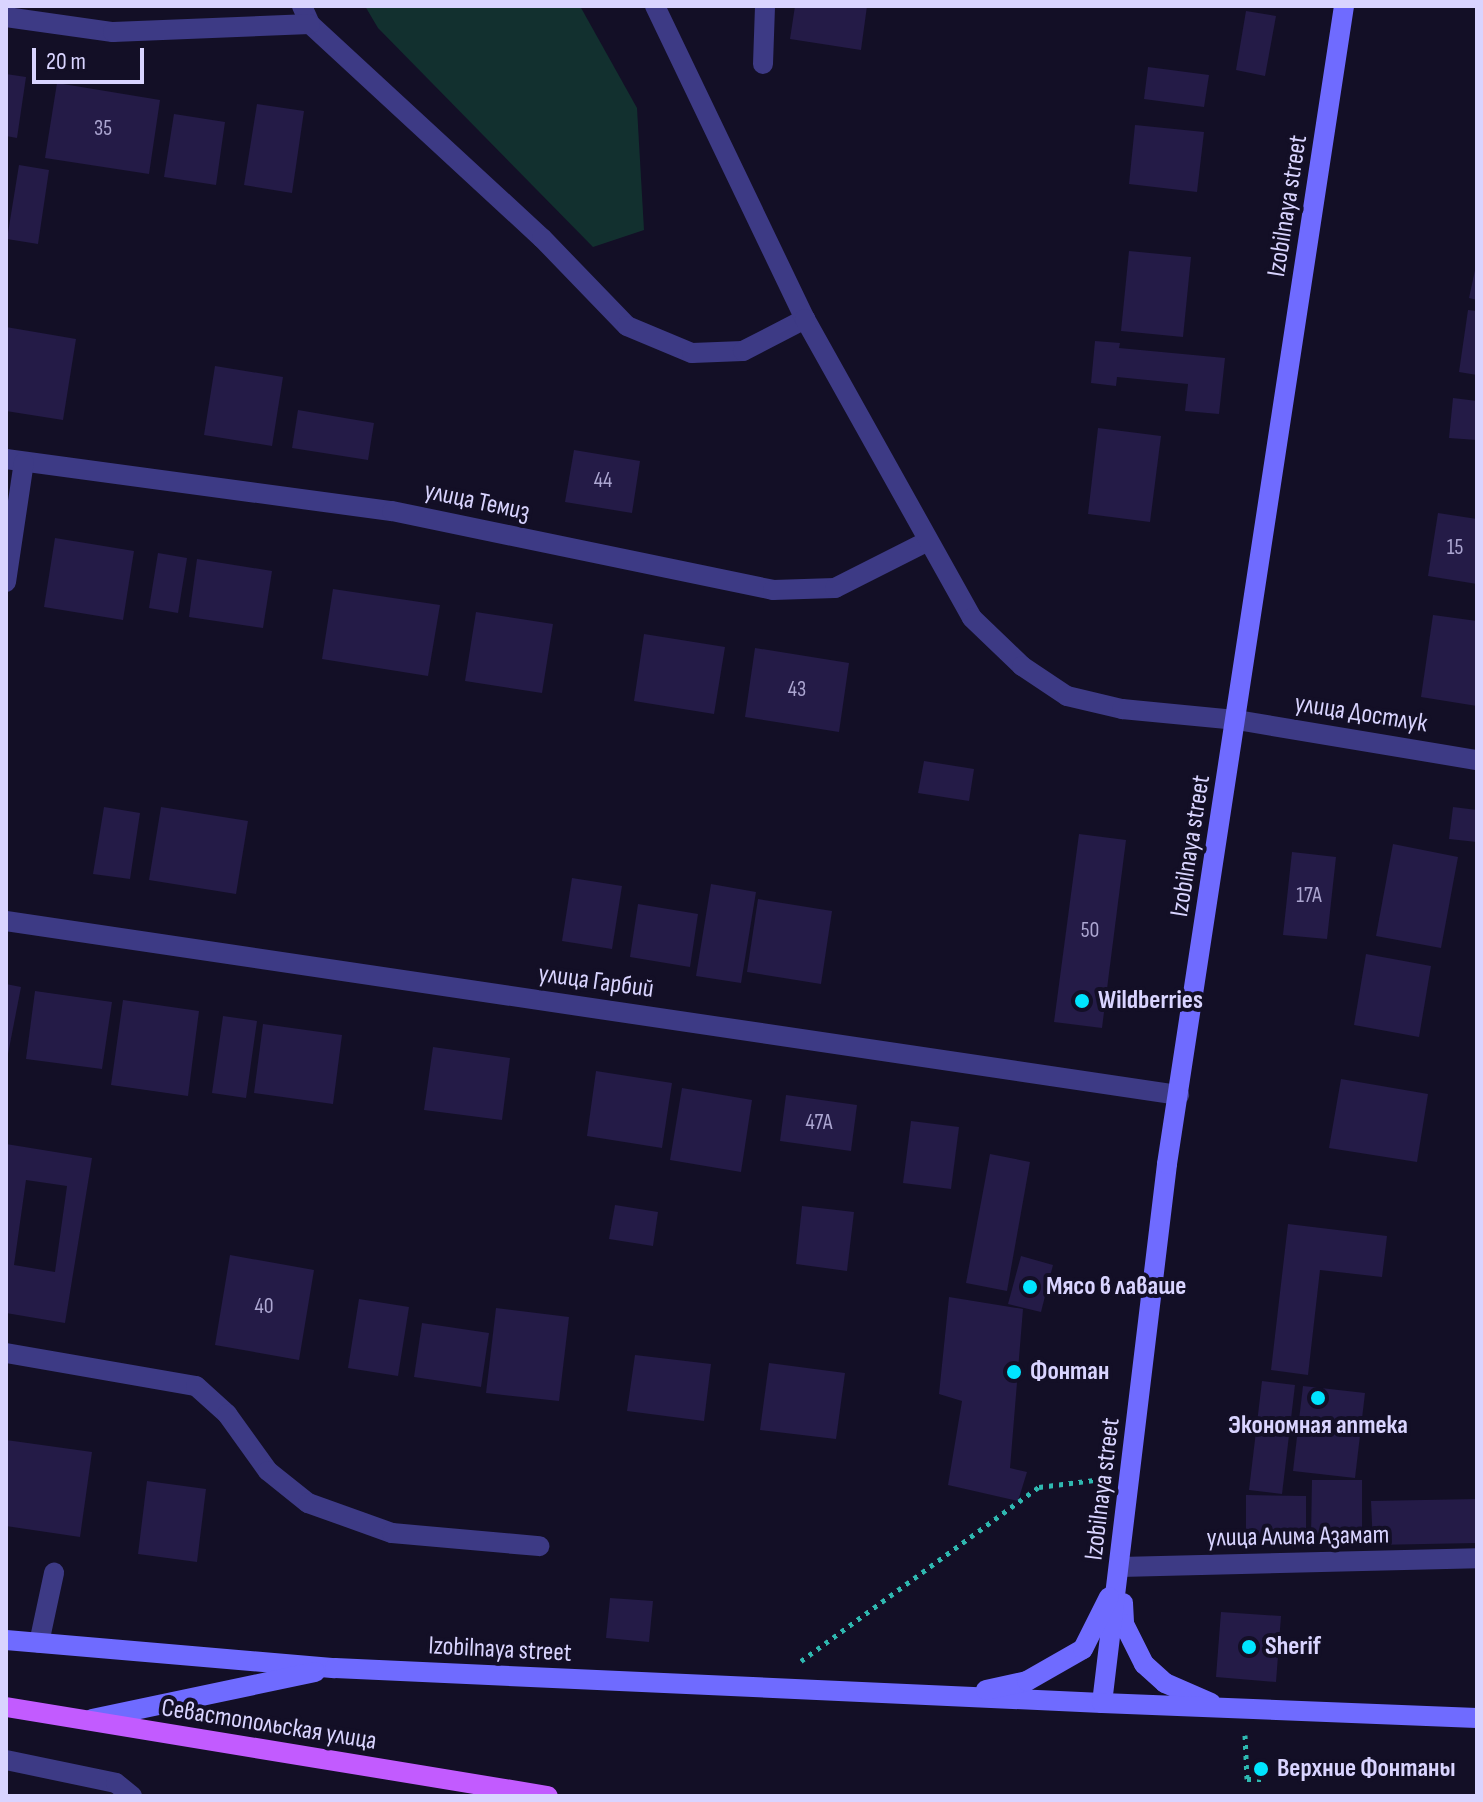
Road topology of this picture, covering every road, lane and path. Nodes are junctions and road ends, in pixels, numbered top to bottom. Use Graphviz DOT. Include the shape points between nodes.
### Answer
graph roads {
  1 [pos="655,6"];
  2 [pos="765,6"];
  3 [pos="1344,6"];
  4 [pos="306,15"];
  5 [pos="6,17"];
  6 [pos="763,64"];
  7 [pos="805,319"];
  8 [pos="15,461"];
  9 [pos="926,542"];
  10 [pos="6,582"];
  11 [pos="1237,720"];
  12 [pos="1477,760"];
  13 [pos="6,921"];
  14 [pos="1179,1095"];
  15 [pos="6,1353"];
  16 [pos="1131,1475"];
  17 [pos="539,1546"];
  18 [pos="1477,1558"];
  19 [pos="1120,1567"];
  20 [pos="54,1573"];
  21 [pos="6,1640"];
  22 [pos="39,1643"];
  23 [pos="795,1665"];
  24 [pos="335,1668"];
  25 [pos="936,1696"];
  26 [pos="1102,1703"];
  27 [pos="6,1707"];
  28 [pos="1240,1712"];
  29 [pos="1477,1718"];
  30 [pos="78,1721"];
  31 [pos="6,1760"];
  32 [pos="1266,1779"];
  33 [pos="522,1794"];
  34 [pos="132,1796"];
  35 [pos="548,1796"];
  1 -- 7 [label="street, улица Достлук"];
  2 -- 6 [label="street"];
  3 -- 11 [label="main road, Izobilnaya street"];
  4 -- 5 [label="street" via="113,32"];
  4 -- 7 [label="street" via="542,238 627,326 692,353 743,351"];
  7 -- 9 [label="street, улица Достлук"];
  8 -- 9 [label="street, улица Темиз" via="392,511 773,590 835,588"];
  8 -- 10 [label="street"];
  9 -- 11 [label="street, улица Достлук" via="972,618 1022,666 1067,696 1122,709"];
  11 -- 12 [label="street, улица Достлук"];
  11 -- 14 [label="main road, Izobilnaya street"];
  13 -- 14 [label="street, улица Гарбий"];
  14 -- 16 [label="main road, Izobilnaya street"];
  15 -- 17 [label="street" via="196,1386 227,1414 268,1471 308,1503 392,1533"];
  16 -- 19 [label="main road, Izobilnaya street"];
  16 -- 23 [label="path" via="1039,1487"];
  18 -- 19 [label="street, улица Алима Азамат"];
  19 -- 25 [label="main road" via="1083,1649 1027,1681"];
  19 -- 26 [label="main road, Izobilnaya street"];
  19 -- 28 [label="main road" via="1124,1624 1144,1664 1189,1696"];
  20 -- 22 [label="street"];
  21 -- 22 [label="main road, Izobilnaya street"];
  22 -- 24 [label="main road, Izobilnaya street"];
  24 -- 25 [label="main road, Izobilnaya street"];
  24 -- 30 [label="main road"];
  25 -- 26 [label="main road, Izobilnaya street"];
  26 -- 28 [label="main road"];
  27 -- 30 [label="main road, Севастопольская улица"];
  28 -- 29 [label="main road"];
  28 -- 32 [label="path" via="1247,1779"];
  30 -- 33 [label="main road, Севастопольская улица"];
  31 -- 34 [label="street" via="116,1783"];
  33 -- 35 [label="main road, Севастопольская улица"];
}
